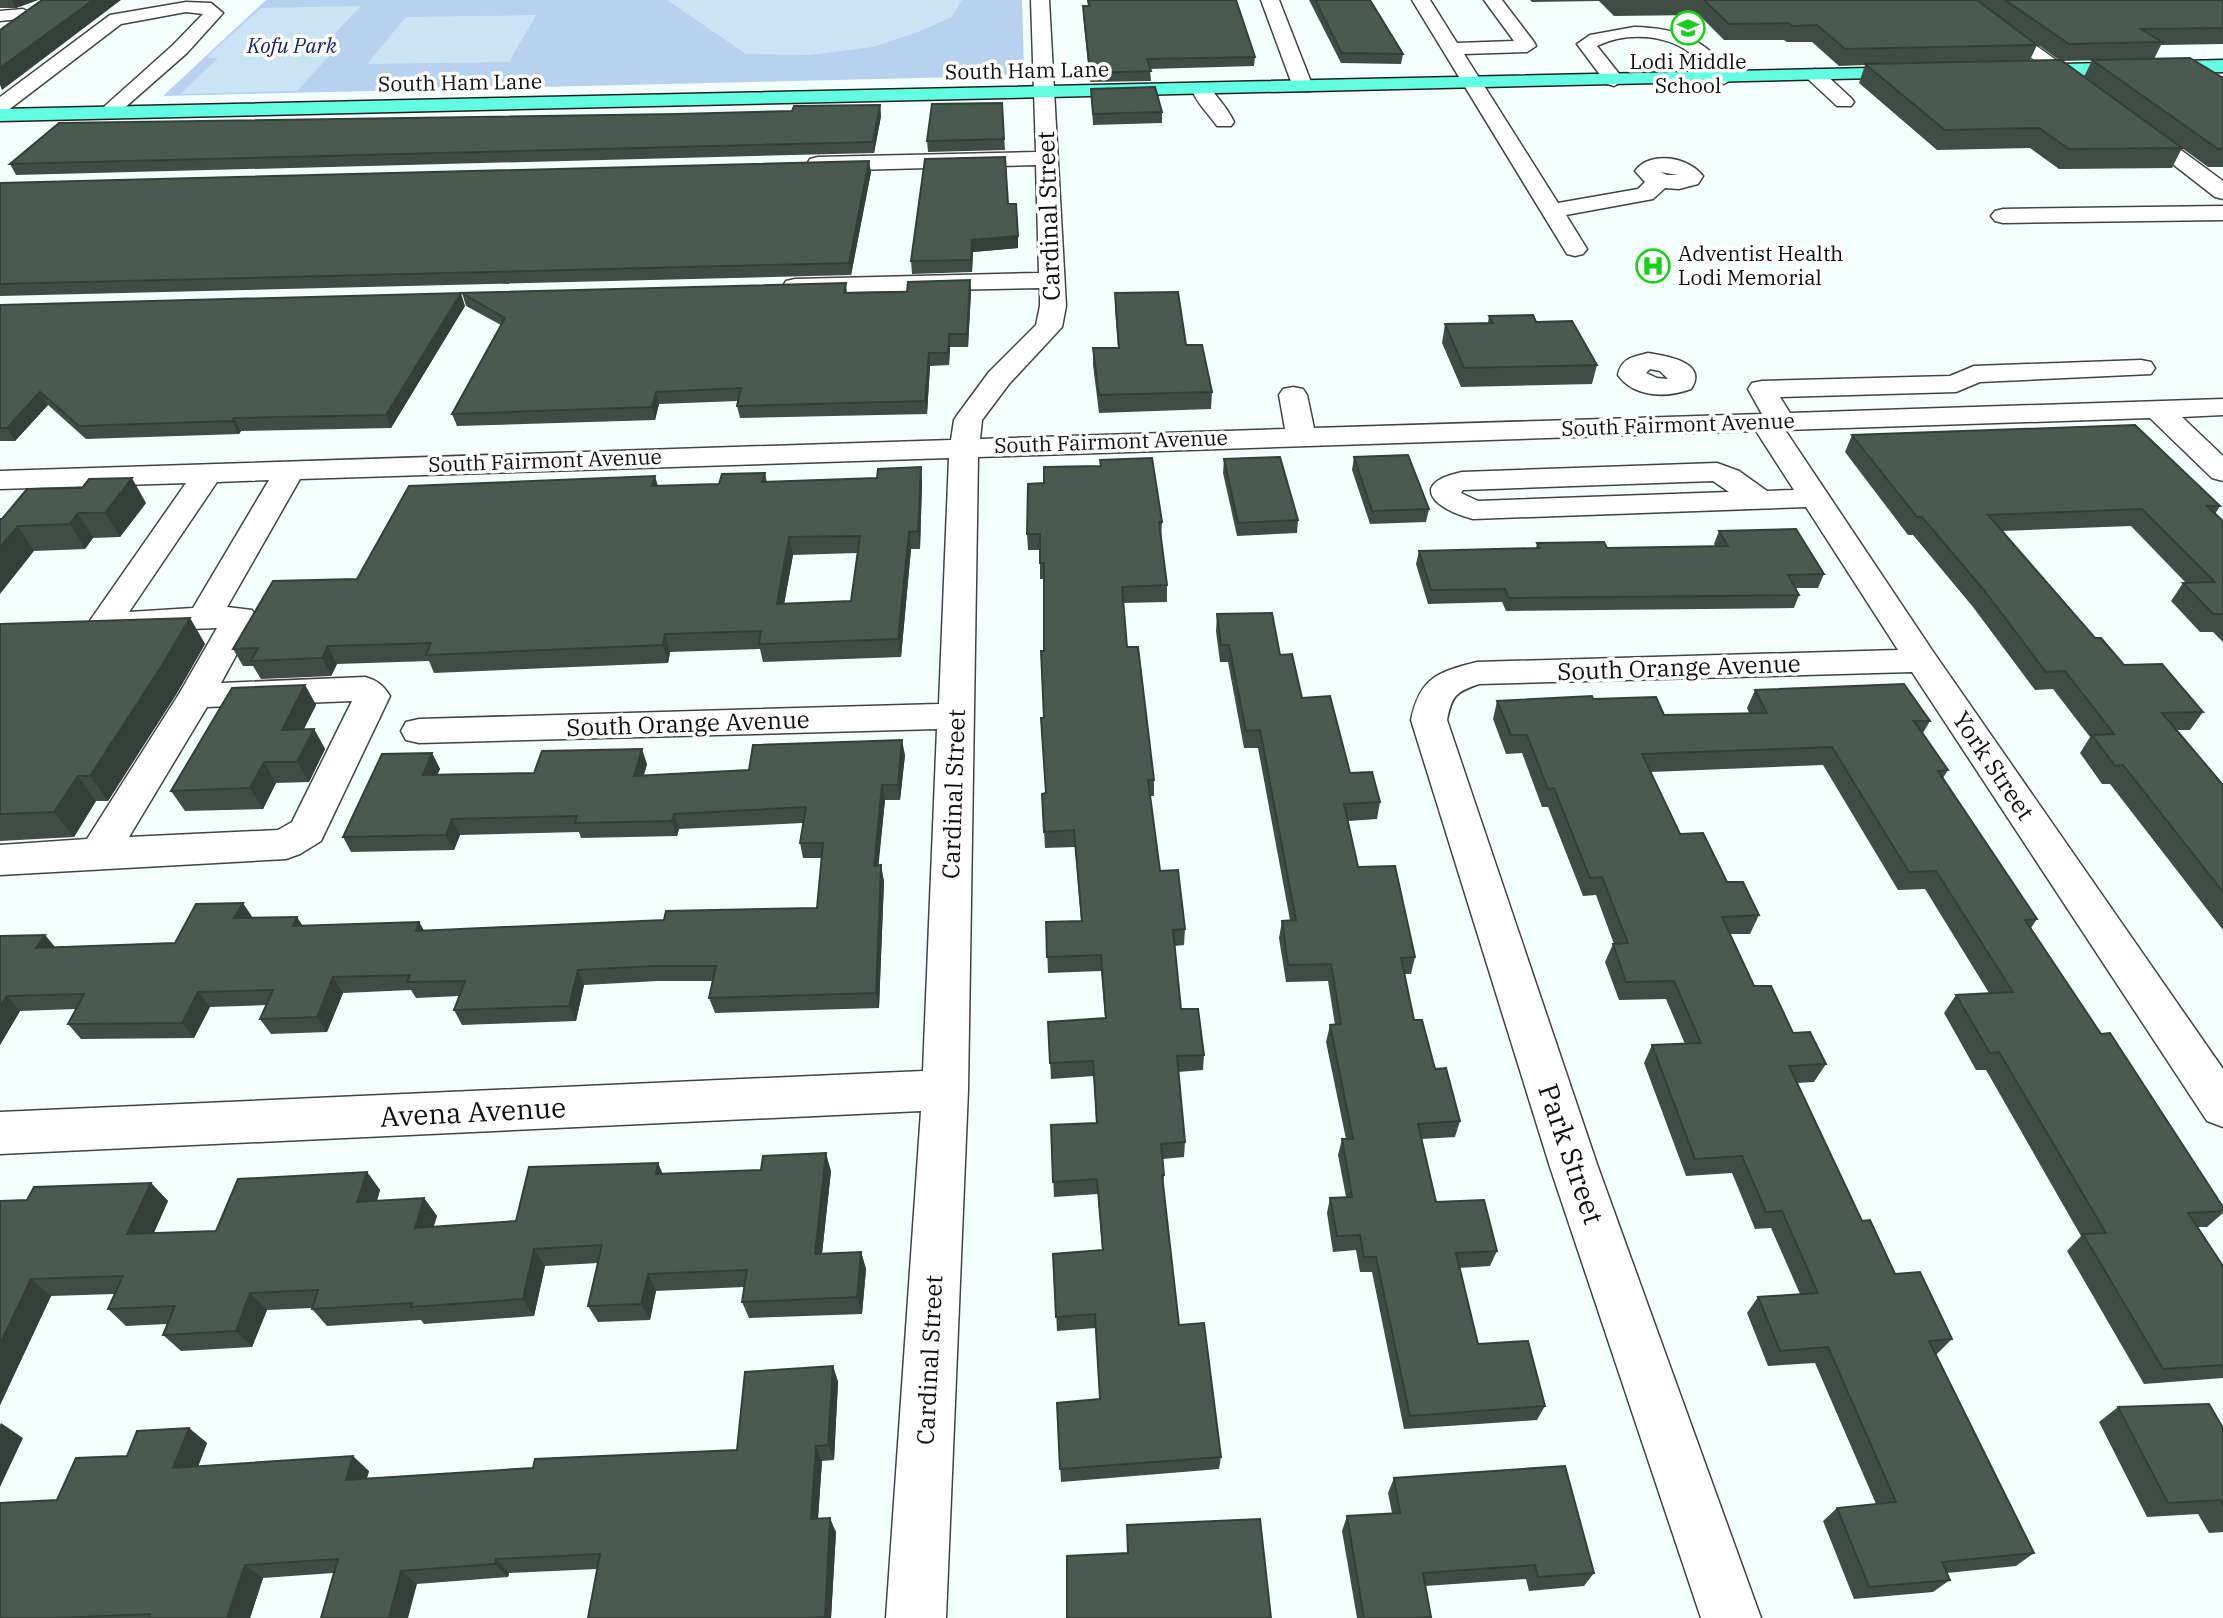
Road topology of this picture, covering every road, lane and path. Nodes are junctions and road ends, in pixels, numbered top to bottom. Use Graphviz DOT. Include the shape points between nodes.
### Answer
graph roads {
  1 [pos="227,0"];
  2 [pos="1040,0"];
  3 [pos="1270,0"];
  4 [pos="1421,0"];
  5 [pos="1493,0"];
  6 [pos="1961,0"];
  7 [pos="123,5"];
  8 [pos="41,7"];
  9 [pos="205,7"];
  10 [pos="23,14"];
  11 [pos="0,16"];
  12 [pos="0,32"];
  13 [pos="1452,49"];
  14 [pos="2223,66"];
  15 [pos="2193,67"];
  16 [pos="2060,70"];
  17 [pos="2006,71"];
  18 [pos="1938,73"];
  19 [pos="1815,75"];
  20 [pos="1724,78"];
  21 [pos="1614,80"];
  22 [pos="1474,83"];
  23 [pos="2223,85"];
  24 [pos="1303,87"];
  25 [pos="1043,93"];
  26 [pos="2103,102"];
  27 [pos="1844,103"];
  28 [pos="0,107"];
  29 [pos="107,113"];
  30 [pos="0,115"];
  31 [pos="2125,118"];
  32 [pos="1047,158"];
  33 [pos="796,164"];
  34 [pos="1654,175"];
  35 [pos="2186,191"];
  36 [pos="2222,199"];
  37 [pos="1552,211"];
  38 [pos="2003,216"];
  39 [pos="1575,249"];
  40 [pos="1052,280"];
  41 [pos="775,287"];
  42 [pos="1645,356"];
  43 [pos="2141,368"];
  44 [pos="2026,372"];
  45 [pos="1956,384"];
  46 [pos="1293,395"];
  47 [pos="2223,407"];
  48 [pos="2158,410"];
  49 [pos="2066,413"];
  50 [pos="1986,415"];
  51 [pos="1773,422"];
  52 [pos="1690,425"];
  53 [pos="1301,436"];
  54 [pos="964,447"];
  55 [pos="290,470"];
  56 [pos="2223,472"];
  57 [pos="208,473"];
  58 [pos="0,481"];
  59 [pos="1815,498"];
  60 [pos="1759,499"];
  61 [pos="204,618"];
  62 [pos="1922,661"];
  63 [pos="1440,689"];
  64 [pos="196,696"];
  65 [pos="957,716"];
  66 [pos="419,732"];
  67 [pos="104,853"];
  68 [pos="0,860"];
  69 [pos="945,1090"];
  70 [pos="2223,1107"];
  71 [pos="0,1133"];
  72 [pos="916,1618"];
  73 [pos="1731,1618"];
  1 -- 9 [label="street"];
  2 -- 25 [label="street, Cardinal Street"];
  3 -- 24 [label="street"];
  4 -- 13 [label="street"];
  5 -- 13 [label="street" via="1527,46"];
  6 -- 16 [label="street"];
  7 -- 9 [label="street" via="158,14"];
  7 -- 28 [label="street"];
  8 -- 10 [label="street"];
  9 -- 29 [label="street" via="215,13 207,23"];
  10 -- 11 [label="street"];
  10 -- 12 [label="street"];
  13 -- 22 [label="street"];
  14 -- 15 [label="main road"];
  15 -- 16 [label="main road"];
  15 -- 23 [label="street"];
  16 -- 17 [label="main road"];
  16 -- 26 [label="street"];
  18 -- 19 [label="main road, South Ham Lane"];
  19 -- 20 [label="main road, South Ham Lane"];
  19 -- 27 [label="street"];
  20 -- 21 [label="main road, South Ham Lane"];
  20 -- 21 [label="street" via="1684,41 1657,34 1620,34 1586,44"];
  21 -- 22 [label="main road, South Ham Lane"];
  22 -- 24 [label="main road, South Ham Lane"];
  22 -- 37 [label="street"];
  24 -- 25 [label="main road, South Ham Lane" via="1216,103"];
  25 -- 29 [label="main road, South Ham Lane"];
  25 -- 32 [label="street, Cardinal Street"];
  29 -- 30 [label="main road, South Ham Lane"];
  31 -- 36 [label="street"];
  32 -- 33 [label="street"];
  32 -- 40 [label="street, Cardinal Street"];
  34 -- 37 [label="street" via="1645,194"];
  35 -- 36 [label="street"];
  36 -- 38 [label="street"];
  37 -- 39 [label="street"];
  40 -- 41 [label="street"];
  40 -- 54 [label="street, Cardinal Street" via="1049,327 999,378 968,420"];
  42 -- 52 [label="street" via="1633,366 1632,375 1645,384 1665,387"];
  43 -- 44 [label="street"];
  44 -- 45 [label="street" via="1974,374"];
  44 -- 49 [label="street"];
  45 -- 50 [label="street"];
  45 -- 51 [label="street, York Street" via="1762,389"];
  46 -- 53 [label="street"];
  47 -- 48 [label="street, South Fairmont Avenue"];
  48 -- 49 [label="street, South Fairmont Avenue"];
  48 -- 56 [label="street"];
  49 -- 50 [label="street, South Fairmont Avenue"];
  50 -- 51 [label="street, South Fairmont Avenue"];
  51 -- 52 [label="street, South Fairmont Avenue"];
  51 -- 59 [label="street, York Street"];
  52 -- 53 [label="street, South Fairmont Avenue"];
  53 -- 54 [label="street, South Fairmont Avenue"];
  54 -- 55 [label="street, South Fairmont Avenue"];
  54 -- 65 [label="street, Cardinal Street"];
  55 -- 57 [label="street, South Fairmont Avenue"];
  55 -- 61 [label="street"];
  57 -- 58 [label="street, South Fairmont Avenue"];
  57 -- 61 [label="street" via="106,622"];
  59 -- 60 [label="street"];
  59 -- 62 [label="street, York Street"];
  60 -- 60 [label="street" via="1717,472 1462,481 1446,491 1446,497 1457,505 1473,510"];
  61 -- 64 [label="street" via="240,617"];
  62 -- 63 [label="street, South Orange Avenue" via="1477,673"];
  62 -- 70 [label="street, York Street"];
  63 -- 73 [label="street, Park Street" via="1433,698 1429,720 1574,1167"];
  64 -- 67 [label="street" via="105,843"];
  64 -- 67 [label="street" via="365,689 372,696 307,831 286,844"];
  65 -- 66 [label="street, South Orange Avenue"];
  65 -- 69 [label="street, Cardinal Street"];
  67 -- 68 [label="street"];
  69 -- 71 [label="street, Avena Avenue"];
  69 -- 72 [label="street, Cardinal Street"];
}
